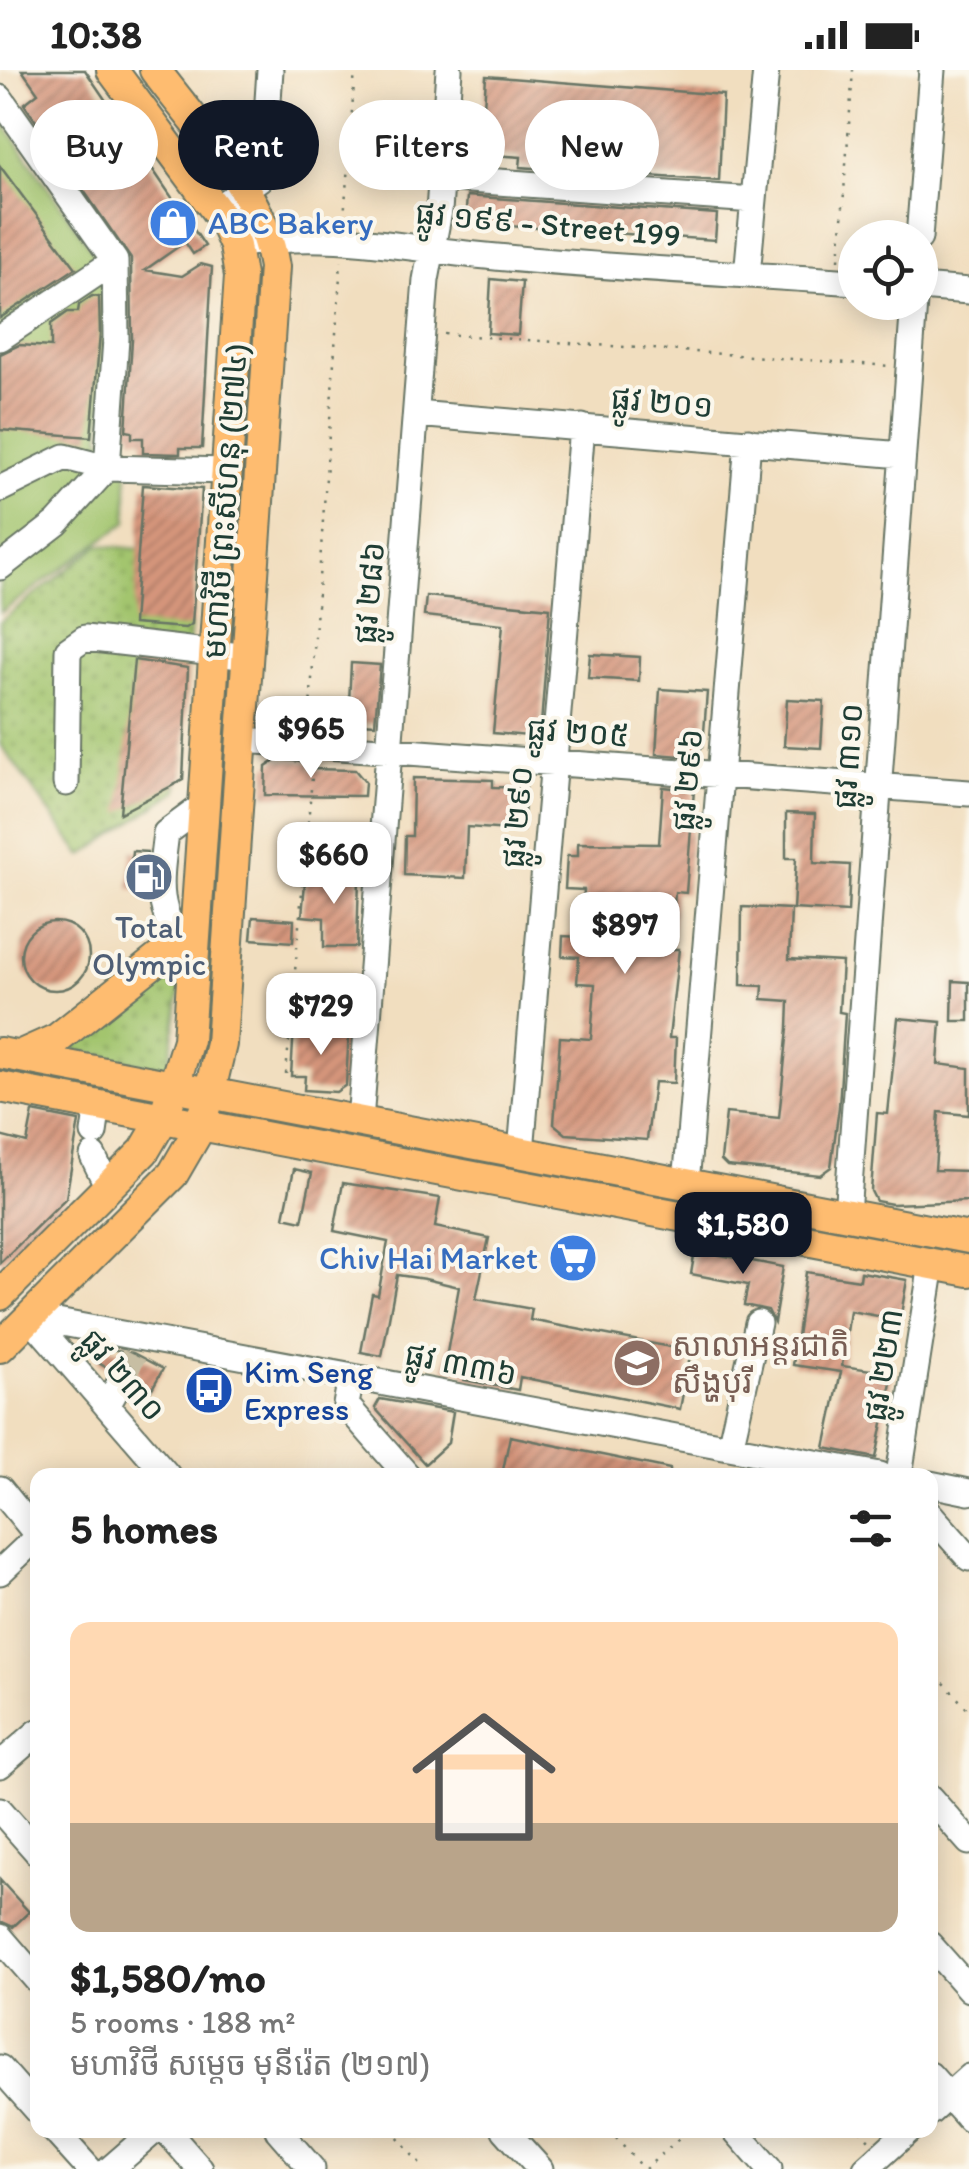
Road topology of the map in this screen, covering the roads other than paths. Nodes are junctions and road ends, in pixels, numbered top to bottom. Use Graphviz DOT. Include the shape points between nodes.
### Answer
graph roads {
  1 [pos="112,70"];
  2 [pos="155,70"];
  3 [pos="270,70"];
  4 [pos="449,70"];
  5 [pos="766,70"];
  6 [pos="932,70"];
  7 [pos="0,98"];
  8 [pos="268,100"];
  9 [pos="447,100"];
  10 [pos="178,101"];
  11 [pos="505,182"];
  12 [pos="243,190"];
  13 [pos="440,190"];
  14 [pos="754,200"];
  15 [pos="216,210"];
  16 [pos="920,220"];
  17 [pos="270,240"];
  18 [pos="235,246"];
  19 [pos="433,248"];
  20 [pos="115,262"];
  21 [pos="747,275"];
  22 [pos="838,281"];
  23 [pos="938,288"];
  24 [pos="969,290"];
  25 [pos="913,320"];
  26 [pos="0,338"];
  27 [pos="416,414"];
  28 [pos="582,428"];
  29 [pos="748,442"];
  30 [pos="902,454"];
  31 [pos="107,468"];
  32 [pos="227,471"];
  33 [pos="0,490"];
  34 [pos="0,566"];
  35 [pos="215,653"];
  36 [pos="249,657"];
  37 [pos="243,740"];
  38 [pos="389,750"];
  39 [pos="554,762"];
  40 [pos="720,775"];
  41 [pos="66,783"];
  42 [pos="878,786"];
  43 [pos="969,793"];
  44 [pos="188,948"];
  45 [pos="9,1055"];
  46 [pos="176,1086"];
  47 [pos="0,1087"];
  48 [pos="211,1092"];
  49 [pos="164,1116"];
  50 [pos="360,1121"];
  51 [pos="202,1124"];
  52 [pos="95,1131"];
  53 [pos="521,1152"];
  54 [pos="686,1184"];
  55 [pos="108,1187"];
  56 [pos="847,1214"];
  57 [pos="969,1238"];
  58 [pos="932,1264"];
  59 [pos="969,1271"];
  60 [pos="0,1295"];
  61 [pos="30,1317"];
  62 [pos="758,1323"];
  63 [pos="0,1347"];
  64 [pos="133,1356"];
  65 [pos="351,1376"];
  66 [pos="107,1406"];
  67 [pos="730,1448"];
  68 [pos="161,1468"];
  69 [pos="401,1468"];
  70 [pos="841,1468"];
  71 [pos="900,1468"];
  72 [pos="938,1486"];
  73 [pos="0,1489"];
  74 [pos="969,1492"];
  75 [pos="938,1523"];
  76 [pos="30,1525"];
  77 [pos="30,1543"];
  78 [pos="969,1558"];
  79 [pos="0,1572"];
  80 [pos="30,1739"];
  81 [pos="0,1765"];
  82 [pos="938,1807"];
  83 [pos="0,1810"];
  84 [pos="969,1842"];
  85 [pos="30,1844"];
  86 [pos="0,1937"];
  87 [pos="938,1954"];
  88 [pos="30,1972"];
  89 [pos="969,1989"];
  90 [pos="0,2068"];
  91 [pos="969,2077"];
  92 [pos="30,2102"];
  93 [pos="939,2104"];
  94 [pos="969,2119"];
  95 [pos="61,2138"];
  96 [pos="146,2138"];
  97 [pos="173,2138"];
  98 [pos="285,2138"];
  99 [pos="513,2138"];
  100 [pos="742,2138"];
  101 [pos="901,2138"];
  102 [pos="89,2169"];
  103 [pos="110,2169"];
  104 [pos="200,2169"];
  105 [pos="312,2169"];
  106 [pos="540,2169"];
  107 [pos="769,2169"];
  108 [pos="866,2169"];
  1 -- 15 [label="main road, មហាវិថី ព្រះសីហនុ (២៧៤)"];
  2 -- 10 [label="main road, មហាវិថី ព្រះសីហនុ (២៧៤)"];
  3 -- 8 [label="street"];
  4 -- 9 [label="street, ផ្លូវ ២៨៦"];
  5 -- 14 [label="street"];
  6 -- 16 [label="street"];
  7 -- 20 [label="street"];
  11 -- 14 [label="street"];
  12 -- 15 [label="street"];
  12 -- 17 [label="main road, មហាវិថី ព្រះសីហនុ (២៧៤)"];
  13 -- 19 [label="street, ផ្លូវ ២៨៦"];
  14 -- 21 [label="street"];
  15 -- 18 [label="main road, មហាវិថី ព្រះសីហនុ (២៧៤)"];
  17 -- 18 [label="street, ផ្លូវ ១៩៩ - Street 199"];
  17 -- 19 [label="street, ផ្លូវ ១៩៩ - Street 199" via="294,236"];
  17 -- 36 [label="main road, មហាវិថី ព្រះសីហនុ (២៧៤)" via="276,294"];
  18 -- 32 [label="main road, មហាវិថី ព្រះសីហនុ (២៧៤)" via="240,276"];
  19 -- 21 [label="street, ផ្លូវ ១៩៩ - Street 199"];
  19 -- 27 [label="street, ផ្លូវ ២៨៦"];
  20 -- 26 [label="street"];
  20 -- 31 [label="street"];
  21 -- 22 [label="street, ផ្លូវ ១៩៩ - Street 199"];
  23 -- 24 [label="street"];
  25 -- 30 [label="street, ផ្លូវ ៣១០"];
  27 -- 28 [label="street, ផ្លូវ ២០១"];
  27 -- 38 [label="street, ផ្លូវ ២៨៦"];
  28 -- 29 [label="street, ផ្លូវ ២០១"];
  28 -- 39 [label="street, ផ្លូវ ២៩០"];
  29 -- 30 [label="street, ផ្លូវ ២០១"];
  29 -- 40 [label="street, ផ្លូវ ២៩៦"];
  30 -- 42 [label="street, ផ្លូវ ៣១០"];
  31 -- 32 [label="street"];
  31 -- 33 [label="street" via="65,457"];
  31 -- 34 [label="street" via="58,523"];
  32 -- 35 [label="main road, មហាវិថី ព្រះសីហនុ (២៧៤)"];
  35 -- 36 [label="street"];
  35 -- 41 [label="street" via="85,638 68,650"];
  35 -- 44 [label="main road, មហាវិថី ព្រះសីហនុ (២៧៤)"];
  36 -- 37 [label="main road, មហាវិថី ព្រះសីហនុ (២៧៤)"];
  37 -- 38 [label="street, ផ្លូវ ២០៥"];
  37 -- 48 [label="main road, មហាវិថី ព្រះសីហនុ (២៧៤)" via="221,1044"];
  38 -- 39 [label="street, ផ្លូវ ២០៥"];
  38 -- 50 [label="street, ផ្លូវ ២៨៦"];
  39 -- 40 [label="street, ផ្លូវ ២០៥"];
  39 -- 53 [label="street, ផ្លូវ ២៩០"];
  40 -- 42 [label="street, ផ្លូវ ២០៥"];
  40 -- 54 [label="street, ផ្លូវ ២៩៦"];
  42 -- 43 [label="street, ផ្លូវ ២០៥"];
  42 -- 56 [label="street, ផ្លូវ ៣១០"];
  44 -- 45 [label="main road" via="57,1039"];
  44 -- 46 [label="main road, មហាវិថី ព្រះសីហនុ (២៧៤)" via="188,1040"];
  45 -- 46 [label="main road"];
  46 -- 48 [label="main road"];
  46 -- 49 [label="main road, មហាវិថី ព្រះសីហនុ (២៧៤)"];
  47 -- 52 [label="main road"];
  48 -- 50 [label="main road"];
  48 -- 51 [label="main road, មហាវិថី ព្រះសីហនុ (២៧៤)"];
  49 -- 51 [label="main road"];
  49 -- 52 [label="main road"];
  49 -- 55 [label="main road, មហាវិថី ព្រះសីហនុ (២៧៤)" via="144,1151"];
  50 -- 53 [label="main road"];
  51 -- 58 [label="main road"];
  51 -- 61 [label="main road, មហាវិថី ព្រះសីហនុ (២៧៤)" via="173,1174"];
  52 -- 55 [label="street"];
  53 -- 54 [label="main road"];
  54 -- 56 [label="main road"];
  55 -- 60 [label="main road, មហាវិថី ព្រះសីហនុ (២៧៤)"];
  56 -- 57 [label="main road"];
  58 -- 59 [label="main road"];
  58 -- 71 [label="street, ផ្លូវ ២២៣"];
  61 -- 63 [label="main road, មហាវិថី ព្រះសីហនុ (២៧៤)"];
  61 -- 64 [label="street, ផ្លូវ ៣៣៦"];
  61 -- 66 [label="street, ផ្លូវ ២៣០"];
  62 -- 67 [label="street"];
  64 -- 65 [label="street, ផ្លូវ ៣៣៦"];
  64 -- 66 [label="street"];
  65 -- 67 [label="street, ផ្លូវ ៣៣៦"];
  65 -- 69 [label="street" via="346,1404"];
  66 -- 68 [label="street, ផ្លូវ ២៣០"];
  67 -- 70 [label="street, ផ្លូវ ៣៣៦"];
  72 -- 74 [label="street"];
  73 -- 76 [label="street"];
  75 -- 78 [label="street"];
  77 -- 79 [label="street"];
  80 -- 81 [label="street"];
  82 -- 84 [label="street"];
  83 -- 85 [label="street"];
  86 -- 88 [label="street"];
  87 -- 89 [label="street"];
  90 -- 92 [label="street"];
  91 -- 93 [label="street"];
  93 -- 94 [label="street"];
  95 -- 102 [label="street"];
  96 -- 103 [label="street"];
  97 -- 104 [label="street"];
  98 -- 105 [label="street"];
  99 -- 106 [label="street"];
  100 -- 107 [label="street"];
  101 -- 108 [label="street"];
}
